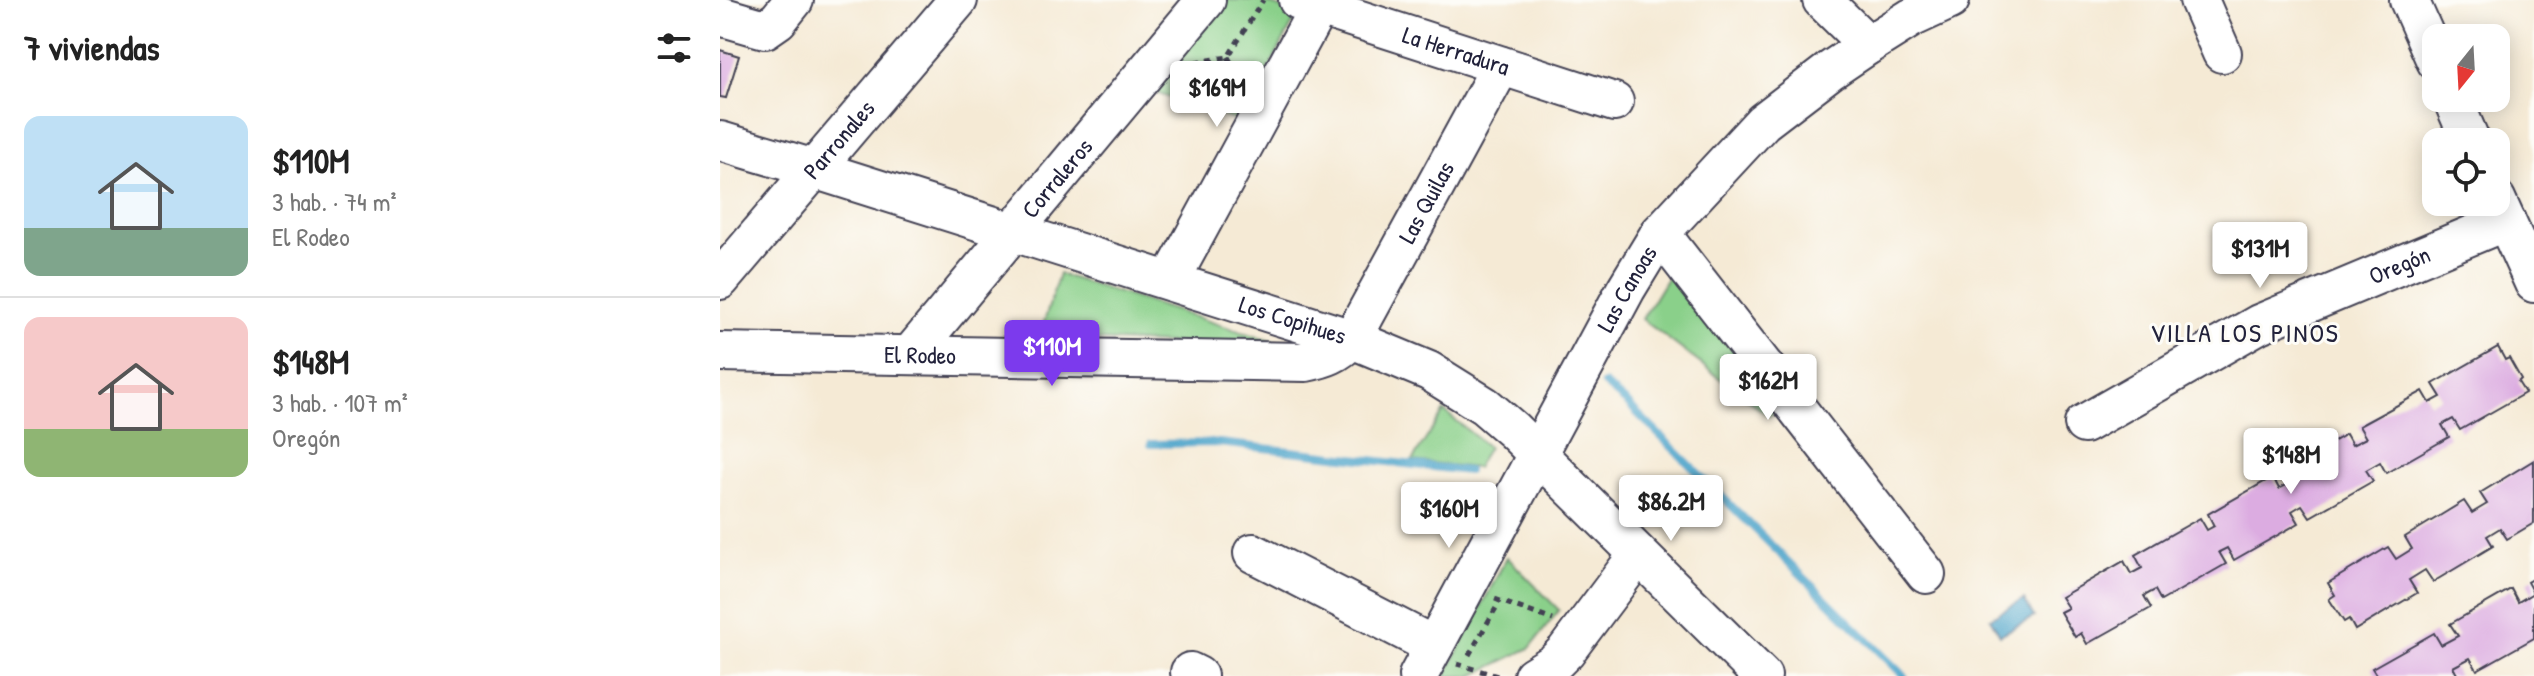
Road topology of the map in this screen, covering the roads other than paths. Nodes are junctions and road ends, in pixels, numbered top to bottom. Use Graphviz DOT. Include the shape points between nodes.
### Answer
graph roads {
  1 [pos="794,0"];
  2 [pos="958,0"];
  3 [pos="1206,0"];
  4 [pos="1822,0"];
  5 [pos="1950,0"];
  6 [pos="2199,0"];
  7 [pos="2409,0"];
  8 [pos="1308,3"];
  9 [pos="720,16"];
  10 [pos="2422,29"];
  11 [pos="1868,45"];
  12 [pos="2222,53"];
  13 [pos="1501,66"];
  14 [pos="1614,102"];
  15 [pos="720,141"];
  16 [pos="814,169"];
  17 [pos="2488,216"];
  18 [pos="2504,216"];
  19 [pos="1011,231"];
  20 [pos="1660,233"];
  21 [pos="720,280"];
  22 [pos="1170,281"];
  23 [pos="2534,283"];
  24 [pos="1352,339"];
  25 [pos="720,352"];
  26 [pos="910,355"];
  27 [pos="2084,424"];
  28 [pos="1536,454"];
  29 [pos="1253,553"];
  30 [pos="1638,555"];
  31 [pos="1926,574"];
  32 [pos="1426,661"];
  33 [pos="1533,676"];
  34 [pos="1762,676"];
  1 -- 9 [label="street" via="765,29"];
  2 -- 16 [label="street, Parronales"];
  3 -- 19 [label="street, Corraleros"];
  4 -- 11 [label="street"];
  5 -- 11 [label="street, Las Canoas"];
  6 -- 12 [label="street"];
  7 -- 10 [label="street"];
  8 -- 13 [label="street, La Herradura"];
  8 -- 22 [label="street"];
  11 -- 20 [label="street, Las Canoas" via="1763,122"];
  13 -- 14 [label="street, La Herradura"];
  13 -- 24 [label="street, Las Quilas"];
  15 -- 16 [label="street, Los Copihues"];
  16 -- 19 [label="street, Los Copihues"];
  16 -- 21 [label="street, Parronales"];
  17 -- 27 [label="street, Oregón" via="2259,324"];
  18 -- 23 [label="street"];
  19 -- 22 [label="street, Los Copihues"];
  19 -- 26 [label="street, Corraleros"];
  20 -- 28 [label="street, Las Canoas"];
  20 -- 31 [label="street"];
  22 -- 24 [label="street, Los Copihues"];
  24 -- 26 [label="street, El Rodeo" via="1339,353 1306,362"];
  24 -- 28 [label="street, Los Copihues" via="1462,390"];
  25 -- 26 [label="street, El Rodeo"];
  28 -- 30 [label="street, Los Copihues"];
  28 -- 32 [label="street, Las Canoas"];
  29 -- 32 [label="street"];
  30 -- 33 [label="street" via="1554,663"];
  30 -- 34 [label="street, Los Copihues"];
}
